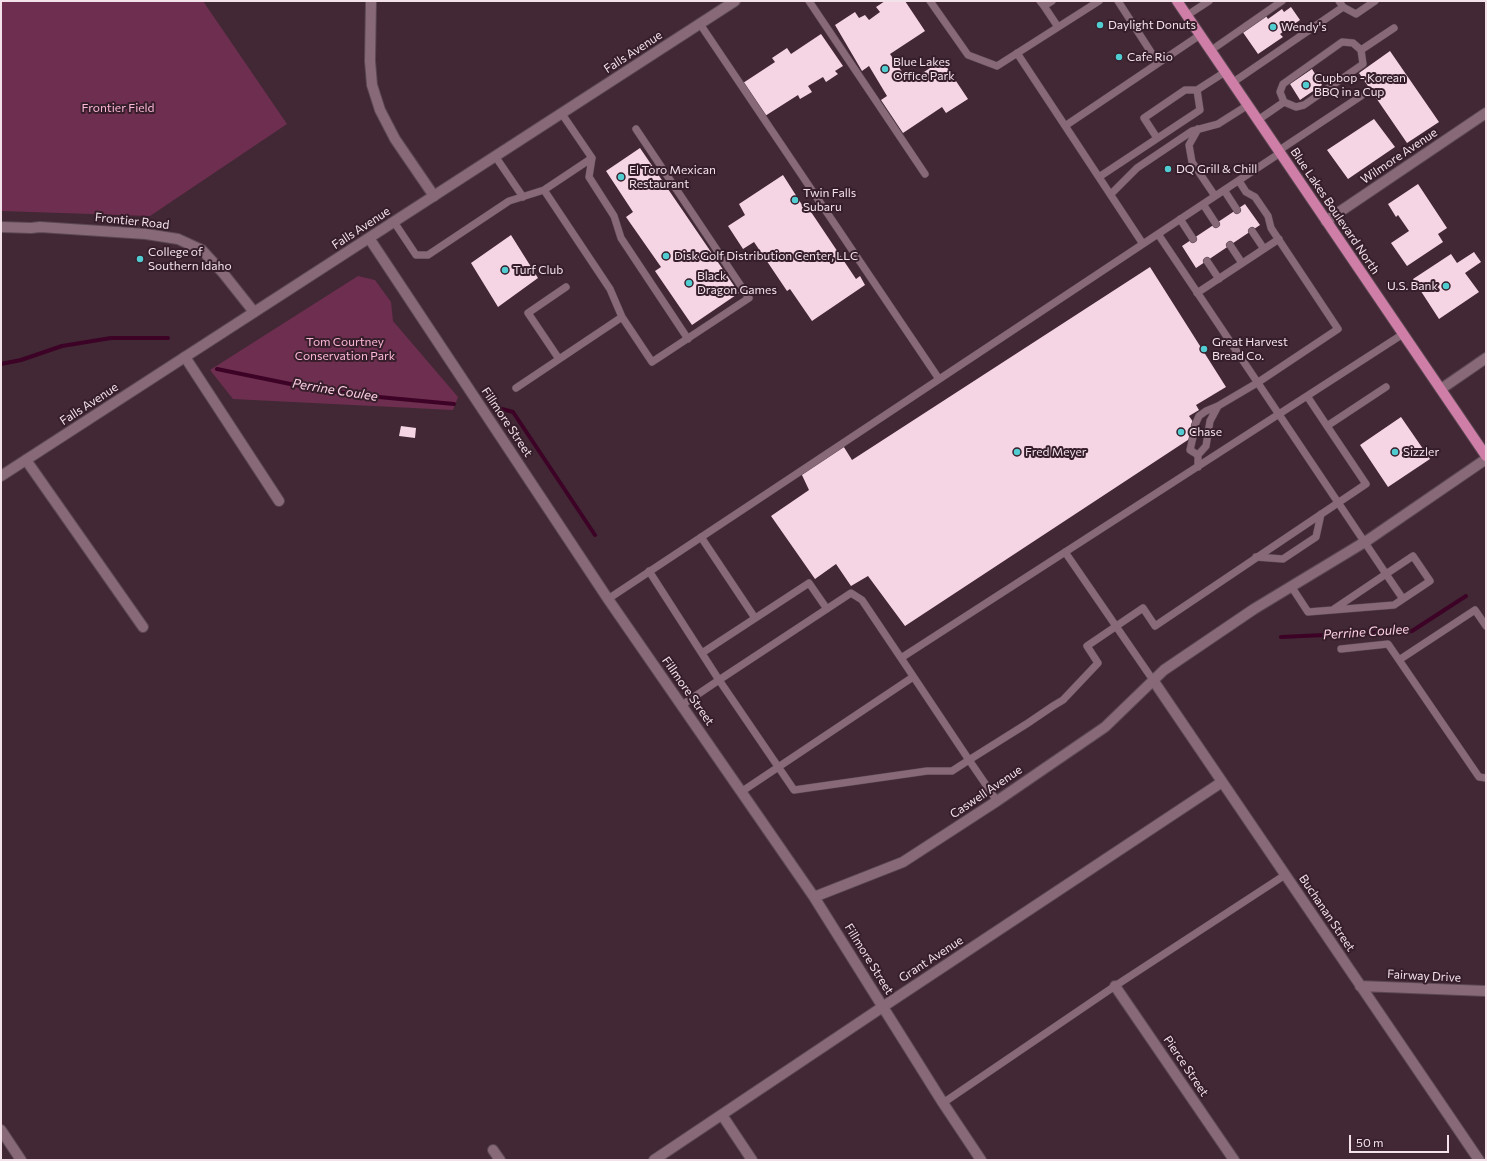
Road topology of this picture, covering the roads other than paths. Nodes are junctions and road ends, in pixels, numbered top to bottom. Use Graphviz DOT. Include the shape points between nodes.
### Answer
graph roads {
  1 [pos="371,1"];
  2 [pos="735,1"];
  3 [pos="809,1"];
  4 [pos="930,1"];
  5 [pos="1052,1"];
  6 [pos="1099,1"];
  7 [pos="1118,1"];
  8 [pos="1177,1"];
  9 [pos="1209,1"];
  10 [pos="1282,1"];
  11 [pos="1375,1"];
  12 [pos="1042,4"];
  13 [pos="1341,4"];
  14 [pos="1186,16"];
  15 [pos="700,24"];
  16 [pos="1058,27"];
  17 [pos="1394,28"];
  18 [pos="1200,35"];
  19 [pos="1361,50"];
  20 [pos="1210,51"];
  21 [pos="1017,53"];
  22 [pos="1158,63"];
  23 [pos="1225,72"];
  24 [pos="1232,83"];
  25 [pos="1198,90"];
  26 [pos="1361,96"];
  27 [pos="1284,102"];
  28 [pos="1248,105"];
  29 [pos="1486,113"];
  30 [pos="562,114"];
  31 [pos="1258,120"];
  32 [pos="1065,126"];
  33 [pos="636,129"];
  34 [pos="1198,129"];
  35 [pos="1157,138"];
  36 [pos="1279,152"];
  37 [pos="495,156"];
  38 [pos="592,158"];
  39 [pos="925,174"];
  40 [pos="1099,177"];
  41 [pos="1239,181"];
  42 [pos="544,190"];
  43 [pos="1224,190"];
  44 [pos="1111,194"];
  45 [pos="434,196"];
  46 [pos="1215,196"];
  47 [pos="523,197"];
  48 [pos="1203,204"];
  49 [pos="1237,210"];
  50 [pos="1180,219"];
  51 [pos="1326,221"];
  52 [pos="394,222"];
  53 [pos="1216,224"];
  54 [pos="1,227"];
  55 [pos="1252,231"];
  56 [pos="1158,234"];
  57 [pos="369,238"];
  58 [pos="1193,239"];
  59 [pos="1279,239"];
  60 [pos="1144,244"];
  61 [pos="1230,246"];
  62 [pos="1264,249"];
  63 [pos="1207,261"];
  64 [pos="1242,264"];
  65 [pos="1219,279"];
  66 [pos="566,287"];
  67 [pos="1197,293"];
  68 [pos="254,312"];
  69 [pos="622,317"];
  70 [pos="1403,334"];
  71 [pos="688,339"];
  72 [pos="185,357"];
  73 [pos="1486,358"];
  74 [pos="559,359"];
  75 [pos="939,379"];
  76 [pos="1257,383"];
  77 [pos="1386,387"];
  78 [pos="516,388"];
  79 [pos="1441,389"];
  80 [pos="1307,396"];
  81 [pos="1218,406"];
  82 [pos="1278,414"];
  83 [pos="1195,425"];
  84 [pos="1327,426"];
  85 [pos="1193,437"];
  86 [pos="1198,455"];
  87 [pos="1486,456"];
  88 [pos="1486,459"];
  89 [pos="26,460"];
  90 [pos="1198,466"];
  91 [pos="1,476"];
  92 [pos="279,502"];
  93 [pos="1337,503"];
  94 [pos="1321,514"];
  95 [pos="701,537"];
  96 [pos="1364,542"];
  97 [pos="1065,552"];
  98 [pos="1256,557"];
  99 [pos="649,571"];
  100 [pos="1386,574"];
  101 [pos="1291,586"];
  102 [pos="608,599"];
  103 [pos="1403,599"];
  104 [pos="827,609"];
  105 [pos="1332,610"];
  106 [pos="755,618"];
  107 [pos="1116,626"];
  108 [pos="1486,626"];
  109 [pos="143,627"];
  110 [pos="1341,649"];
  111 [pos="702,653"];
  112 [pos="900,658"];
  113 [pos="1399,660"];
  114 [pos="913,677"];
  115 [pos="719,680"];
  116 [pos="1153,680"];
  117 [pos="682,706"];
  118 [pos="969,760"];
  119 [pos="778,767"];
  120 [pos="1486,778"];
  121 [pos="1222,782"];
  122 [pos="741,792"];
  123 [pos="997,801"];
  124 [pos="1285,875"];
  125 [pos="814,897"];
  126 [pos="1115,986"];
  127 [pos="1360,986"];
  128 [pos="1486,991"];
  129 [pos="884,1006"];
  130 [pos="943,1103"];
  131 [pos="722,1115"];
  132 [pos="1,1130"];
  133 [pos="493,1150"];
  134 [pos="21,1160"];
  135 [pos="500,1160"];
  136 [pos="654,1160"];
  137 [pos="752,1160"];
  138 [pos="981,1160"];
  139 [pos="1234,1160"];
  140 [pos="1478,1160"];
  1 -- 45 [label="street" via="370,61 372,85 380,110 395,139"];
  2 -- 15 [label="street, Falls Avenue"];
  3 -- 39 [label="lane"];
  4 -- 21 [label="lane" via="968,55 998,66"];
  5 -- 12 [label="lane"];
  6 -- 16 [label="lane"];
  7 -- 22 [label="lane"];
  8 -- 14 [label="main road, Blue Lakes Boulevard North"];
  9 -- 14 [label="lane"];
  10 -- 20 [label="lane"];
  11 -- 13 [label="lane" via="1356,14"];
  12 -- 16 [label="lane"];
  13 -- 24 [label="lane"];
  14 -- 18 [label="main road, Blue Lakes Boulevard North"];
  15 -- 30 [label="street, Falls Avenue"];
  15 -- 75 [label="lane"];
  16 -- 21 [label="lane"];
  17 -- 19 [label="lane"];
  18 -- 20 [label="main road, Blue Lakes Boulevard North"];
  18 -- 22 [label="lane"];
  19 -- 27 [label="lane" via="1363,64 1304,106 1296,107"];
  19 -- 27 [label="lane" via="1353,43 1342,42 1283,84 1280,92"];
  20 -- 23 [label="main road, Blue Lakes Boulevard North"];
  21 -- 32 [label="lane"];
  22 -- 32 [label="lane"];
  23 -- 24 [label="main road, Blue Lakes Boulevard North"];
  23 -- 25 [label="lane"];
  24 -- 28 [label="main road, Blue Lakes Boulevard North"];
  25 -- 35 [label="lane" via="1200,110"];
  25 -- 35 [label="lane" via="1185,90 1144,118"];
  26 -- 36 [label="lane"];
  27 -- 31 [label="lane"];
  28 -- 31 [label="main road, Blue Lakes Boulevard North"];
  28 -- 34 [label="lane" via="1218,124"];
  29 -- 51 [label="street, Wilmore Avenue"];
  30 -- 37 [label="street, Falls Avenue"];
  30 -- 38 [label="lane"];
  31 -- 36 [label="main road, Blue Lakes Boulevard North"];
  32 -- 40 [label="lane"];
  33 -- 71 [label="lane" via="749,298"];
  34 -- 44 [label="lane" via="1137,168"];
  34 -- 46 [label="lane" via="1189,145 1192,162"];
  35 -- 40 [label="lane"];
  36 -- 41 [label="lane"];
  36 -- 51 [label="main road, Blue Lakes Boulevard North"];
  37 -- 45 [label="street, Falls Avenue"];
  37 -- 47 [label="lane"];
  38 -- 42 [label="lane"];
  38 -- 71 [label="lane" via="589,177 614,216 621,238"];
  40 -- 44 [label="lane"];
  41 -- 43 [label="lane"];
  41 -- 59 [label="lane" via="1246,192 1255,197"];
  42 -- 47 [label="lane"];
  42 -- 69 [label="lane" via="610,289"];
  43 -- 46 [label="lane"];
  43 -- 49 [label="lane"];
  44 -- 60 [label="lane"];
  45 -- 52 [label="street, Falls Avenue"];
  46 -- 48 [label="lane"];
  47 -- 52 [label="lane" via="509,201 428,255 416,255"];
  48 -- 50 [label="lane"];
  48 -- 53 [label="lane"];
  50 -- 56 [label="lane"];
  50 -- 58 [label="lane"];
  51 -- 70 [label="main road, Blue Lakes Boulevard North"];
  52 -- 57 [label="street, Falls Avenue"];
  54 -- 68 [label="street, Frontier Road" via="146,234 178,239 202,250"];
  55 -- 62 [label="lane"];
  56 -- 60 [label="lane"];
  56 -- 67 [label="lane"];
  57 -- 68 [label="street, Falls Avenue"];
  57 -- 102 [label="street, Fillmore Street"];
  59 -- 62 [label="lane"];
  59 -- 76 [label="lane" via="1338,329"];
  60 -- 75 [label="lane"];
  61 -- 64 [label="lane"];
  62 -- 64 [label="lane"];
  63 -- 65 [label="lane"];
  64 -- 65 [label="lane"];
  65 -- 67 [label="lane"];
  66 -- 74 [label="lane" via="528,313"];
  67 -- 76 [label="lane"];
  68 -- 72 [label="street, Falls Avenue"];
  69 -- 71 [label="lane" via="652,362"];
  69 -- 74 [label="lane"];
  70 -- 79 [label="main road, Blue Lakes Boulevard North"];
  70 -- 80 [label="lane"];
  72 -- 89 [label="street, Falls Avenue"];
  72 -- 92 [label="street"];
  73 -- 79 [label="street"];
  74 -- 78 [label="lane"];
  75 -- 95 [label="lane"];
  76 -- 81 [label="lane"];
  76 -- 82 [label="lane"];
  77 -- 84 [label="lane"];
  79 -- 87 [label="main road, Blue Lakes Boulevard North"];
  80 -- 82 [label="lane"];
  80 -- 84 [label="lane"];
  81 -- 83 [label="lane" via="1199,416"];
  81 -- 86 [label="lane" via="1210,421 1206,446"];
  82 -- 90 [label="lane"];
  82 -- 93 [label="lane"];
  84 -- 93 [label="lane" via="1366,484"];
  85 -- 86 [label="lane" via="1190,450"];
  86 -- 90 [label="lane"];
  88 -- 96 [label="street, Caswell Avenue"];
  89 -- 91 [label="street, Falls Avenue"];
  89 -- 109 [label="street"];
  90 -- 97 [label="lane"];
  93 -- 94 [label="lane"];
  93 -- 96 [label="lane"];
  94 -- 98 [label="lane"];
  94 -- 98 [label="lane" via="1316,537 1283,559"];
  95 -- 99 [label="lane"];
  95 -- 106 [label="lane"];
  96 -- 100 [label="lane"];
  96 -- 101 [label="street, Caswell Avenue"];
  97 -- 107 [label="lane"];
  97 -- 112 [label="lane"];
  98 -- 107 [label="lane" via="1155,626 1143,608"];
  99 -- 102 [label="lane"];
  99 -- 111 [label="lane"];
  100 -- 103 [label="lane"];
  100 -- 103 [label="lane" via="1413,556 1430,581"];
  100 -- 105 [label="lane"];
  101 -- 105 [label="lane" via="1308,612"];
  101 -- 116 [label="street, Caswell Avenue" via="1164,670"];
  102 -- 117 [label="street, Fillmore Street"];
  103 -- 105 [label="lane" via="1394,605"];
  104 -- 106 [label="lane" via="809,583"];
  104 -- 112 [label="lane" via="851,593 862,600"];
  104 -- 115 [label="lane"];
  106 -- 111 [label="lane"];
  107 -- 116 [label="lane"];
  107 -- 118 [label="lane" via="1087,646 1098,663 1063,700"];
  108 -- 113 [label="lane" via="1475,610"];
  110 -- 113 [label="lane" via="1388,644"];
  111 -- 115 [label="lane"];
  112 -- 114 [label="lane"];
  113 -- 120 [label="lane" via="1479,777"];
  114 -- 118 [label="lane"];
  114 -- 119 [label="lane"];
  115 -- 117 [label="lane"];
  115 -- 119 [label="lane"];
  116 -- 121 [label="street, Buchanan Street"];
  116 -- 123 [label="street, Caswell Avenue" via="1105,727"];
  117 -- 122 [label="street, Fillmore Street"];
  118 -- 119 [label="lane" via="952,771 927,771 794,790"];
  118 -- 123 [label="lane"];
  119 -- 122 [label="lane"];
  121 -- 124 [label="street, Buchanan Street"];
  121 -- 129 [label="street, Grant Avenue"];
  122 -- 125 [label="street, Fillmore Street"];
  123 -- 125 [label="street, Caswell Avenue" via="903,862"];
  124 -- 126 [label="lane"];
  124 -- 127 [label="street, Buchanan Street"];
  125 -- 129 [label="street, Fillmore Street"];
  126 -- 130 [label="lane"];
  126 -- 139 [label="street, Pierce Street"];
  127 -- 128 [label="street, Fairway Drive"];
  127 -- 140 [label="street, Buchanan Street"];
  129 -- 130 [label="street, Fillmore Street"];
  129 -- 131 [label="street, Grant Avenue"];
  130 -- 138 [label="street, Fillmore Street"];
  131 -- 136 [label="street, Grant Avenue"];
  131 -- 137 [label="street"];
  132 -- 134 [label="street"];
  133 -- 135 [label="street"];
}
